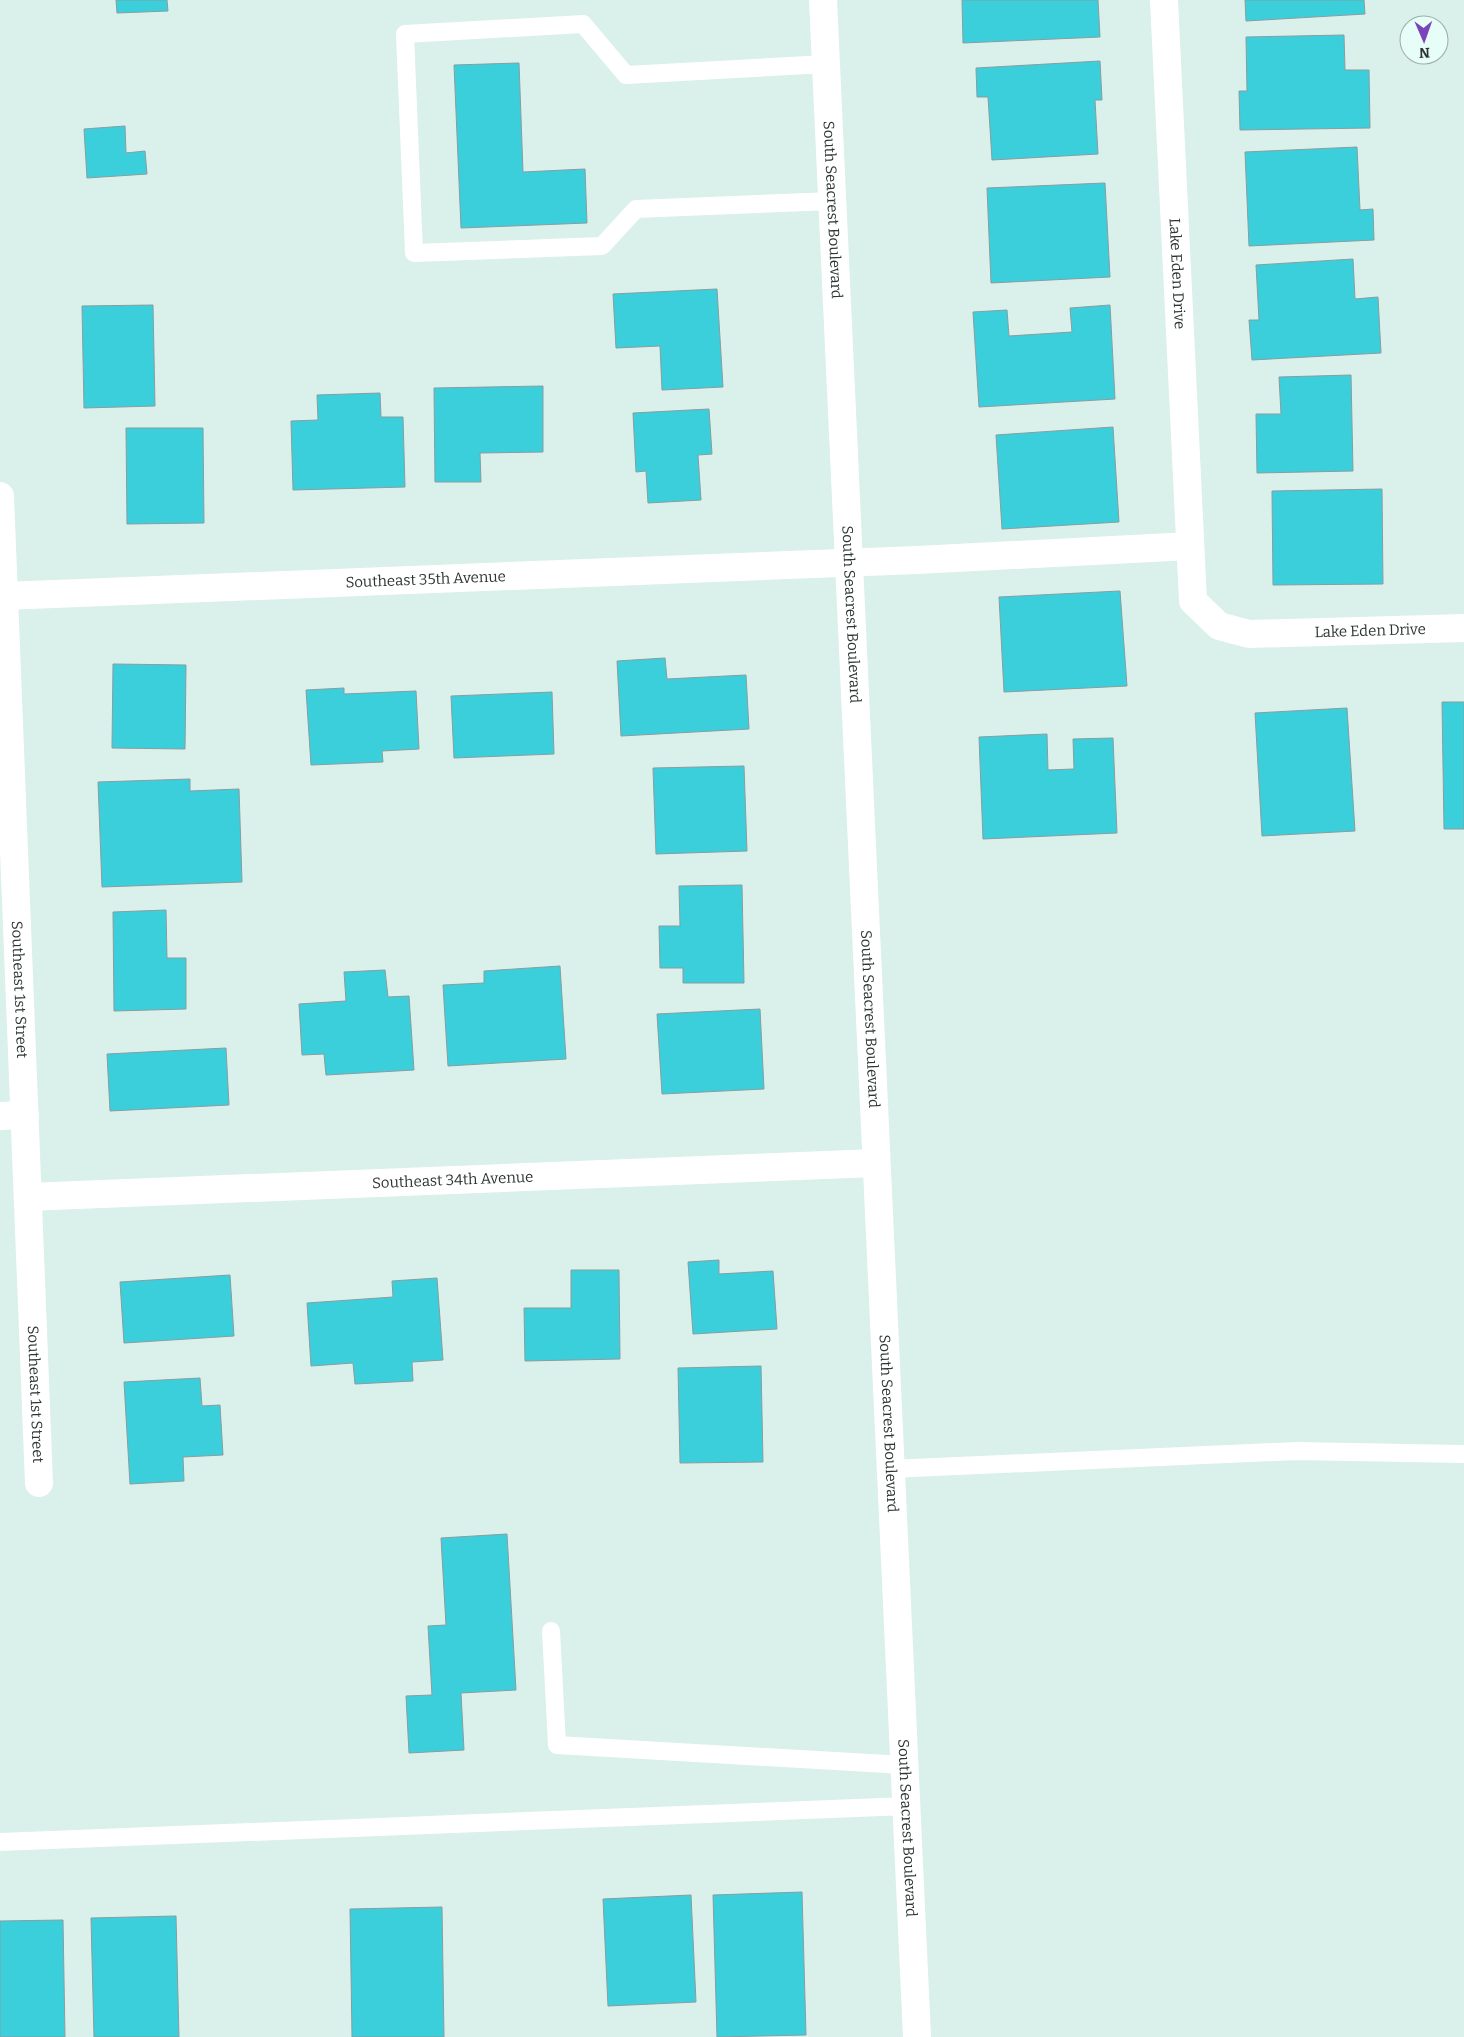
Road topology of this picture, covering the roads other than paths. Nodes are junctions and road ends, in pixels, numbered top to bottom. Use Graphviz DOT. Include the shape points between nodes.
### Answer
graph roads {
  1 [pos="823,0"];
  2 [pos="1164,0"];
  3 [pos="826,64"];
  4 [pos="832,201"];
  5 [pos="0,496"];
  6 [pos="1190,546"];
  7 [pos="848,562"];
  8 [pos="4,596"];
  9 [pos="1464,628"];
  10 [pos="12,1115"];
  11 [pos="876,1162"];
  12 [pos="28,1197"];
  13 [pos="1464,1454"];
  14 [pos="890,1469"];
  15 [pos="39,1483"];
  16 [pos="551,1631"];
  17 [pos="904,1765"];
  18 [pos="906,1806"];
  19 [pos="0,1842"];
  20 [pos="917,2037"];
  1 -- 3 [label="street, South Seacrest Boulevard"];
  2 -- 6 [label="street, Lake Eden Drive"];
  3 -- 4 [label="street, South Seacrest Boulevard"];
  3 -- 4 [label="lane" via="626,76 583,24 405,34 414,254 602,246 636,209"];
  4 -- 7 [label="street, South Seacrest Boulevard"];
  5 -- 8 [label="street, Southeast 1st Street"];
  6 -- 7 [label="street"];
  6 -- 9 [label="street, Lake Eden Drive" via="1192,601 1219,626 1249,634"];
  7 -- 8 [label="street, Southeast 35th Avenue"];
  7 -- 11 [label="street, South Seacrest Boulevard"];
  8 -- 10 [label="street, Southeast 1st Street"];
  10 -- 12 [label="street, Southeast 1st Street"];
  11 -- 12 [label="street, Southeast 34th Avenue"];
  11 -- 14 [label="street, South Seacrest Boulevard"];
  12 -- 15 [label="street, Southeast 1st Street"];
  13 -- 14 [label="lane" via="1296,1451"];
  14 -- 17 [label="street, South Seacrest Boulevard"];
  16 -- 17 [label="lane" via="557,1745"];
  17 -- 18 [label="street, South Seacrest Boulevard"];
  18 -- 19 [label="lane"];
  18 -- 20 [label="street, South Seacrest Boulevard"];
}
